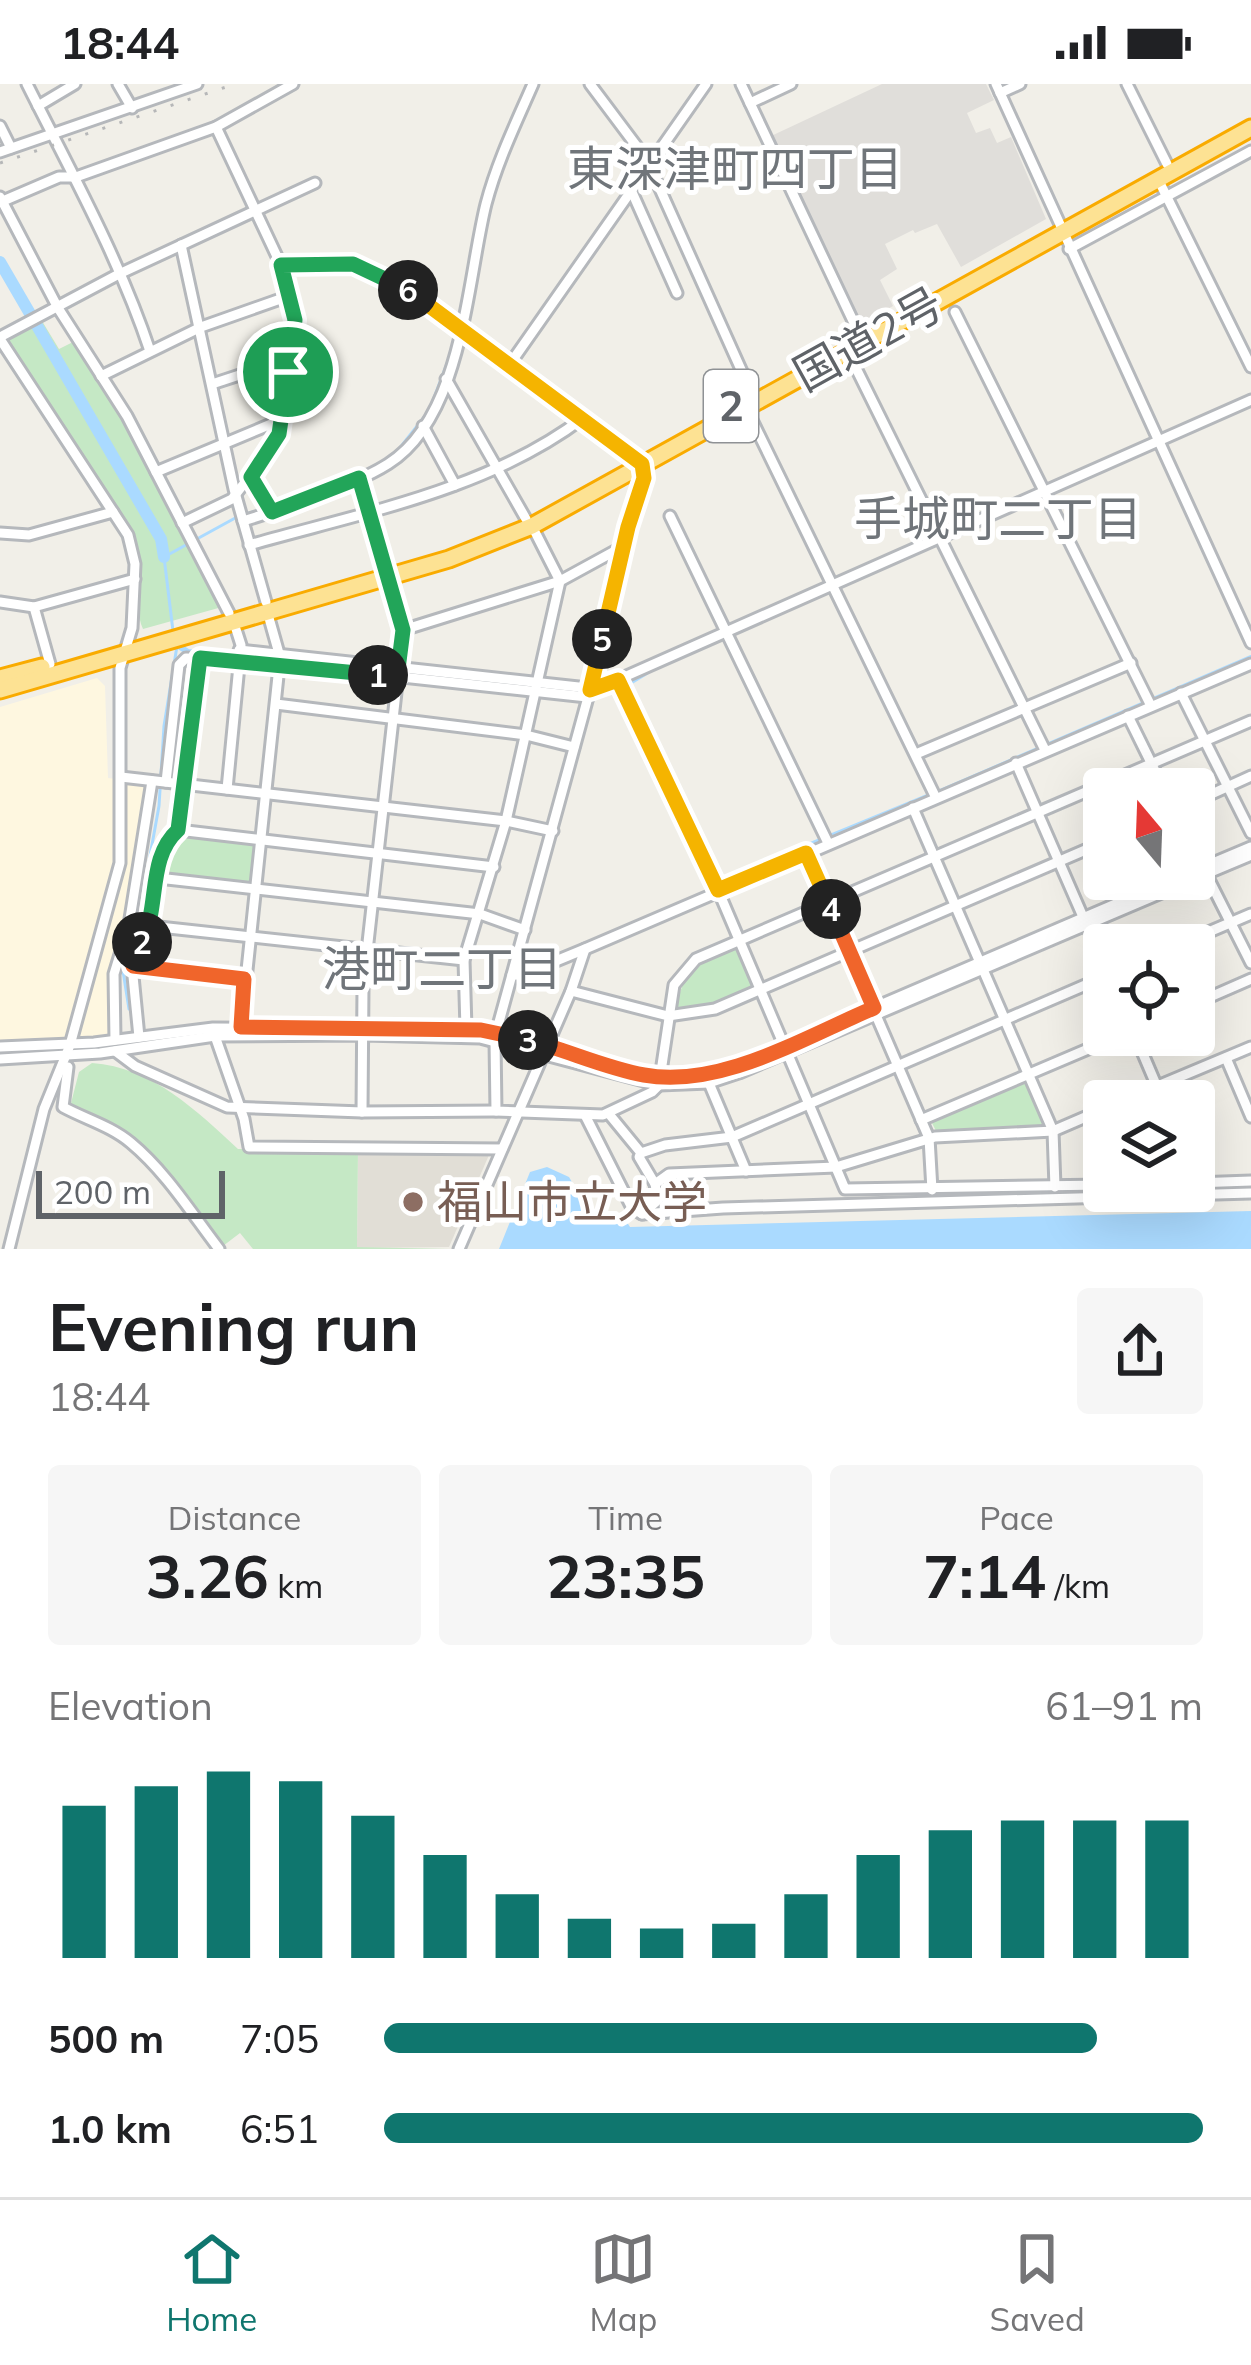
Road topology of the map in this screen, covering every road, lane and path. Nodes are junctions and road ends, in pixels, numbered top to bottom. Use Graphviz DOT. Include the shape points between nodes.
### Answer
graph roads {
  1 [pos="27,84"];
  2 [pos="75,84"];
  3 [pos="118,84"];
  4 [pos="194,84"];
  5 [pos="293,84"];
  6 [pos="533,84"];
  7 [pos="590,84"];
  8 [pos="706,84"];
  9 [pos="741,84"];
  10 [pos="1020,84"];
  11 [pos="1127,84"];
  12 [pos="785,85"];
  13 [pos="998,88"];
  14 [pos="750,103"];
  15 [pos="38,106"];
  16 [pos="132,108"];
  17 [pos="1251,118"];
  18 [pos="0,126"];
  19 [pos="216,127"];
  20 [pos="1251,128"];
  21 [pos="52,134"];
  22 [pos="6,150"];
  23 [pos="1251,151"];
  24 [pos="649,164"];
  25 [pos="1162,172"];
  26 [pos="76,177"];
  27 [pos="315,183"];
  28 [pos="632,192"];
  29 [pos="1,199"];
  30 [pos="1168,199"];
  31 [pos="258,211"];
  32 [pos="1060,228"];
  33 [pos="182,245"];
  34 [pos="1069,249"];
  35 [pos="281,265"];
  36 [pos="119,274"];
  37 [pos="677,293"];
  38 [pos="290,296"];
  39 [pos="58,308"];
  40 [pos="955,312"];
  41 [pos="201,327"];
  42 [pos="462,327"];
  43 [pos="0,338"];
  44 [pos="856,342"];
  45 [pos="150,351"];
  46 [pos="288,359"];
  47 [pos="510,364"];
  48 [pos="1251,367"];
  49 [pos="101,376"];
  50 [pos="446,379"];
  51 [pos="212,384"];
  52 [pos="752,394"];
  53 [pos="1251,400"];
  54 [pos="283,418"];
  55 [pos="583,418"];
  56 [pos="751,418"];
  57 [pos="423,426"];
  58 [pos="225,440"];
  59 [pos="1158,441"];
  60 [pos="639,462"];
  61 [pos="495,467"];
  62 [pos="156,472"];
  63 [pos="251,477"];
  64 [pos="359,478"];
  65 [pos="455,485"];
  66 [pos="1046,490"];
  67 [pos="236,496"];
  68 [pos="369,511"];
  69 [pos="113,512"];
  70 [pos="272,512"];
  71 [pos="670,516"];
  72 [pos="243,520"];
  73 [pos="529,522"];
  74 [pos="182,523"];
  75 [pos="0,533"];
  76 [pos="938,537"];
  77 [pos="250,545"];
  78 [pos="624,546"];
  79 [pos="386,572"];
  80 [pos="135,579"];
  81 [pos="560,581"];
  82 [pos="831,584"];
  83 [pos="0,602"];
  84 [pos="267,606"];
  85 [pos="34,607"];
  86 [pos="231,617"];
  87 [pos="403,630"];
  88 [pos="725,631"];
  89 [pos="1251,644"];
  90 [pos="127,647"];
  91 [pos="239,654"];
  92 [pos="200,658"];
  93 [pos="280,661"];
  94 [pos="1131,663"];
  95 [pos="50,664"];
  96 [pos="1251,664"];
  97 [pos="397,674"];
  98 [pos="0,678"];
  99 [pos="618,680"];
  100 [pos="536,689"];
  101 [pos="0,690"];
  102 [pos="1180,693"];
  103 [pos="588,694"];
  104 [pos="276,704"];
  105 [pos="1151,706"];
  106 [pos="1026,708"];
  107 [pos="1127,716"];
  108 [pos="392,719"];
  109 [pos="1251,721"];
  110 [pos="526,735"];
  111 [pos="1205,740"];
  112 [pos="574,747"];
  113 [pos="1045,751"];
  114 [pos="916,754"];
  115 [pos="1151,763"];
  116 [pos="1016,764"];
  117 [pos="1154,768"];
  118 [pos="1251,776"];
  119 [pos="121,777"];
  120 [pos="159,782"];
  121 [pos="183,785"];
  122 [pos="1228,786"];
  123 [pos="227,789"];
  124 [pos="1215,792"];
  125 [pos="267,794"];
  126 [pos="936,798"];
  127 [pos="382,806"];
  128 [pos="913,808"];
  129 [pos="1038,812"];
  130 [pos="506,821"];
  131 [pos="178,830"];
  132 [pos="553,831"];
  133 [pos="1251,833"];
  134 [pos="261,843"];
  135 [pos="828,843"];
  136 [pos="1083,851"];
  137 [pos="1251,851"];
  138 [pos="806,853"];
  139 [pos="376,855"];
  140 [pos="932,856"];
  141 [pos="1060,860"];
  142 [pos="494,867"];
  143 [pos="1215,867"];
  144 [pos="158,878"];
  145 [pos="256,889"];
  146 [pos="718,890"];
  147 [pos="1215,899"];
  148 [pos="1130,900"];
  149 [pos="1135,900"];
  150 [pos="827,902"];
  151 [pos="371,904"];
  152 [pos="953,905"];
  153 [pos="480,914"];
  154 [pos="1251,914"];
  155 [pos="1085,921"];
  156 [pos="1231,922"];
  157 [pos="1086,924"];
  158 [pos="150,926"];
  159 [pos="1215,929"];
  160 [pos="525,930"];
  161 [pos="249,937"];
  162 [pos="740,940"];
  163 [pos="585,949"];
  164 [pos="367,950"];
  165 [pos="849,950"];
  166 [pos="464,960"];
  167 [pos="1251,963"];
  168 [pos="133,966"];
  169 [pos="980,966"];
  170 [pos="512,975"];
  171 [pos="244,979"];
  172 [pos="1251,979"];
  173 [pos="1083,985"];
  174 [pos="760,990"];
  175 [pos="571,992"];
  176 [pos="1215,995"];
  177 [pos="875,1011"];
  178 [pos="668,1016"];
  179 [pos="1003,1021"];
  180 [pos="241,1027"];
  181 [pos="466,1029"];
  182 [pos="364,1032"];
  183 [pos="215,1036"];
  184 [pos="139,1037"];
  185 [pos="495,1037"];
  186 [pos="116,1045"];
  187 [pos="0,1047"];
  188 [pos="1251,1047"];
  189 [pos="543,1049"];
  190 [pos="786,1049"];
  191 [pos="68,1050"];
  192 [pos="1083,1051"];
  193 [pos="1226,1058"];
  194 [pos="0,1059"];
  195 [pos="898,1066"];
  196 [pos="1028,1075"];
  197 [pos="1172,1080"];
  198 [pos="659,1081"];
  199 [pos="709,1083"];
  200 [pos="808,1104"];
  201 [pos="44,1108"];
  202 [pos="240,1108"];
  203 [pos="66,1110"];
  204 [pos="496,1111"];
  205 [pos="362,1112"];
  206 [pos="518,1112"];
  207 [pos="608,1114"];
  208 [pos="585,1115"];
  209 [pos="1251,1117"];
  210 [pos="1083,1118"];
  211 [pos="921,1120"];
  212 [pos="1052,1131"];
  213 [pos="732,1137"];
  214 [pos="928,1138"];
  215 [pos="502,1148"];
  216 [pos="641,1153"];
  217 [pos="836,1167"];
  218 [pos="746,1171"];
  219 [pos="1215,1180"];
  220 [pos="1251,1181"];
  221 [pos="655,1184"];
  222 [pos="1083,1185"];
  223 [pos="1055,1186"];
  224 [pos="932,1190"];
  225 [pos="1251,1193"];
  226 [pos="647,1214"];
  227 [pos="9,1249"];
  228 [pos="219,1249"];
  229 [pos="459,1249"];
  1 -- 15 [label="street"];
  2 -- 15 [label="street"];
  3 -- 16 [label="street"];
  4 -- 16 [label="street"];
  5 -- 19 [label="street"];
  6 -- 42 [label="street" via="490,189"];
  7 -- 24 [label="street"];
  8 -- 24 [label="street"];
  9 -- 14 [label="street"];
  10 -- 13 [label="street"];
  11 -- 25 [label="street"];
  12 -- 14 [label="street"];
  13 -- 32 [label="street"];
  14 -- 44 [label="street"];
  15 -- 21 [label="street"];
  16 -- 21 [label="street"];
  17 -- 25 [label="highway, 国道2号 / 2"];
  18 -- 22 [label="street"];
  19 -- 26 [label="street"];
  19 -- 31 [label="street"];
  20 -- 25 [label="highway, 国道2号 / 2"];
  21 -- 22 [label="street"];
  21 -- 26 [label="street"];
  23 -- 30 [label="street"];
  24 -- 28 [label="street"];
  24 -- 52 [label="street"];
  25 -- 30 [label="street"];
  25 -- 32 [label="highway, 国道2号 / 2"];
  26 -- 29 [label="street"];
  26 -- 36 [label="street"];
  27 -- 31 [label="street"];
  28 -- 37 [label="street"];
  28 -- 47 [label="street"];
  29 -- 39 [label="street"];
  30 -- 34 [label="street"];
  30 -- 48 [label="street"];
  31 -- 33 [label="street"];
  31 -- 35 [label="street"];
  32 -- 34 [label="street"];
  32 -- 44 [label="highway, 国道2号 / 2"];
  33 -- 36 [label="street"];
  33 -- 41 [label="street"];
  34 -- 59 [label="street"];
  35 -- 38 [label="street"];
  35 -- 42 [label="street" via="353,264"];
  36 -- 39 [label="street"];
  36 -- 45 [label="street"];
  38 -- 41 [label="street"];
  38 -- 46 [label="street"];
  39 -- 43 [label="street"];
  39 -- 49 [label="street"];
  40 -- 66 [label="street"];
  41 -- 45 [label="street"];
  41 -- 51 [label="street"];
  42 -- 47 [label="street"];
  42 -- 50 [label="street"];
  43 -- 69 [label="street"];
  44 -- 52 [label="highway, 国道2号 / 2"];
  44 -- 60 [label="highway, 国道2号 / 2"];
  44 -- 76 [label="street"];
  45 -- 49 [label="street"];
  46 -- 51 [label="street"];
  46 -- 54 [label="street"];
  47 -- 55 [label="street"];
  49 -- 62 [label="street"];
  50 -- 57 [label="street"];
  50 -- 61 [label="street"];
  51 -- 58 [label="street"];
  52 -- 60 [label="highway, 国道2号 / 2"];
  53 -- 59 [label="street"];
  54 -- 58 [label="street"];
  54 -- 63 [label="street"];
  55 -- 60 [label="street"];
  55 -- 61 [label="street"];
  56 -- 82 [label="street"];
  57 -- 64 [label="street" via="389,464"];
  57 -- 65 [label="street"];
  58 -- 62 [label="street"];
  58 -- 67 [label="street"];
  59 -- 66 [label="street"];
  59 -- 89 [label="street"];
  60 -- 73 [label="highway, 国道2号 / 2"];
  60 -- 78 [label="street" via="644,478"];
  61 -- 65 [label="street"];
  61 -- 73 [label="street"];
  62 -- 74 [label="street"];
  63 -- 67 [label="street"];
  63 -- 70 [label="street"];
  64 -- 68 [label="street"];
  64 -- 70 [label="street"];
  65 -- 68 [label="street"];
  66 -- 76 [label="street"];
  66 -- 94 [label="street"];
  67 -- 72 [label="street"];
  67 -- 74 [label="street"];
  68 -- 77 [label="street"];
  68 -- 79 [label="street"];
  69 -- 75 [label="street" via="29,535"];
  69 -- 80 [label="street" via="133,550"];
  70 -- 72 [label="street"];
  71 -- 88 [label="street"];
  72 -- 77 [label="street"];
  73 -- 79 [label="highway, 国道2号 / 2" via="476,550"];
  73 -- 81 [label="street"];
  74 -- 86 [label="street"];
  76 -- 82 [label="street"];
  76 -- 106 [label="street"];
  77 -- 84 [label="street"];
  78 -- 81 [label="street"];
  78 -- 103 [label="street"];
  79 -- 84 [label="highway, 国道2号 / 2"];
  79 -- 87 [label="street"];
  80 -- 85 [label="street"];
  80 -- 90 [label="street"];
  81 -- 87 [label="street"];
  81 -- 100 [label="street"];
  82 -- 88 [label="street"];
  82 -- 114 [label="street"];
  83 -- 85 [label="street"];
  84 -- 86 [label="highway, 国道2号 / 2"];
  84 -- 93 [label="street"];
  85 -- 95 [label="street"];
  86 -- 90 [label="highway, 国道2号 / 2"];
  86 -- 91 [label="street"];
  87 -- 97 [label="street"];
  88 -- 99 [label="street"];
  88 -- 135 [label="street"];
  90 -- 95 [label="highway, 国道2号 / 2"];
  90 -- 101 [label="highway, 国道2号 / 2"];
  90 -- 119 [label="street" via="120,668"];
  91 -- 92 [label="street"];
  91 -- 93 [label="street"];
  91 -- 123 [label="street"];
  92 -- 120 [label="street" via="179,665"];
  92 -- 121 [label="street"];
  93 -- 97 [label="street"];
  93 -- 104 [label="street"];
  94 -- 105 [label="street"];
  94 -- 106 [label="street"];
  95 -- 98 [label="highway, 国道2号 / 2"];
  96 -- 102 [label="street"];
  97 -- 100 [label="street"];
  97 -- 108 [label="street"];
  99 -- 103 [label="street"];
  99 -- 146 [label="street"];
  100 -- 103 [label="street"];
  100 -- 110 [label="street"];
  102 -- 105 [label="street"];
  102 -- 111 [label="street"];
  103 -- 112 [label="street"];
  104 -- 108 [label="street"];
  104 -- 125 [label="street"];
  105 -- 107 [label="street"];
  106 -- 113 [label="street"];
  106 -- 114 [label="street"];
  107 -- 113 [label="street"];
  107 -- 115 [label="street"];
  108 -- 110 [label="street"];
  108 -- 127 [label="street"];
  109 -- 111 [label="street"];
  110 -- 112 [label="street"];
  110 -- 130 [label="street"];
  111 -- 115 [label="street"];
  111 -- 122 [label="street"];
  112 -- 132 [label="street"];
  113 -- 116 [label="street"];
  114 -- 126 [label="street"];
  115 -- 117 [label="street"];
  115 -- 129 [label="street"];
  116 -- 126 [label="street"];
  116 -- 129 [label="street"];
  118 -- 122 [label="street"];
  119 -- 120 [label="street"];
  119 -- 191 [label="street" via="120,863"];
  120 -- 121 [label="street"];
  120 -- 186 [label="street" via="114,974"];
  121 -- 123 [label="street"];
  121 -- 131 [label="street"];
  122 -- 124 [label="street"];
  122 -- 133 [label="street"];
  123 -- 125 [label="street"];
  125 -- 127 [label="street"];
  125 -- 134 [label="street"];
  126 -- 128 [label="street"];
  127 -- 130 [label="street"];
  127 -- 139 [label="street"];
  128 -- 135 [label="street"];
  128 -- 140 [label="street"];
  129 -- 140 [label="street"];
  129 -- 141 [label="street"];
  130 -- 132 [label="street"];
  130 -- 142 [label="street"];
  131 -- 134 [label="street"];
  131 -- 144 [label="street" via="162,847"];
  132 -- 160 [label="street"];
  134 -- 139 [label="street"];
  134 -- 145 [label="street"];
  135 -- 138 [label="street"];
  136 -- 141 [label="street"];
  137 -- 143 [label="street"];
  138 -- 146 [label="street"];
  138 -- 150 [label="street"];
  139 -- 142 [label="street"];
  139 -- 151 [label="street"];
  140 -- 150 [label="street"];
  140 -- 152 [label="street"];
  141 -- 152 [label="street"];
  141 -- 155 [label="street"];
  142 -- 153 [label="street"];
  144 -- 145 [label="street"];
  144 -- 158 [label="street"];
  145 -- 151 [label="street"];
  145 -- 161 [label="street"];
  146 -- 162 [label="street"];
  146 -- 163 [label="street"];
  147 -- 156 [label="street"];
  148 -- 155 [label="street"];
  149 -- 155 [label="street"];
  150 -- 162 [label="street"];
  150 -- 165 [label="street"];
  151 -- 153 [label="street"];
  151 -- 164 [label="street"];
  152 -- 165 [label="street"];
  152 -- 169 [label="street"];
  153 -- 160 [label="street"];
  153 -- 166 [label="street"];
  154 -- 156 [label="street"];
  155 -- 157 [label="street"];
  155 -- 169 [label="street"];
  156 -- 159 [label="street"];
  156 -- 167 [label="street"];
  158 -- 161 [label="street"];
  158 -- 168 [label="street"];
  160 -- 170 [label="street"];
  161 -- 164 [label="street"];
  161 -- 171 [label="street"];
  162 -- 174 [label="street"];
  162 -- 178 [label="street" via="689,964 674,985"];
  163 -- 170 [label="street"];
  163 -- 175 [label="street"];
  164 -- 166 [label="street"];
  164 -- 182 [label="street"];
  165 -- 174 [label="street"];
  165 -- 177 [label="street"];
  166 -- 181 [label="street"];
  168 -- 171 [label="street"];
  168 -- 184 [label="street"];
  169 -- 177 [label="street"];
  169 -- 179 [label="street"];
  170 -- 185 [label="street"];
  171 -- 180 [label="street"];
  172 -- 176 [label="street"];
  173 -- 179 [label="street"];
  174 -- 178 [label="street" via="715,1009"];
  174 -- 190 [label="street"];
  175 -- 178 [label="street"];
  175 -- 189 [label="street"];
  177 -- 190 [label="street"];
  177 -- 195 [label="street"];
  178 -- 198 [label="street"];
  179 -- 195 [label="street"];
  179 -- 196 [label="street"];
  180 -- 182 [label="street"];
  180 -- 184 [label="street"];
  181 -- 182 [label="street"];
  181 -- 185 [label="street"];
  182 -- 183 [label="street"];
  182 -- 185 [label="street"];
  182 -- 205 [label="street"];
  183 -- 186 [label="street"];
  183 -- 202 [label="street"];
  184 -- 186 [label="street"];
  185 -- 189 [label="street"];
  185 -- 204 [label="street"];
  186 -- 191 [label="street"];
  186 -- 202 [label="street" via="135,1066"];
  187 -- 191 [label="street"];
  188 -- 193 [label="street"];
  189 -- 198 [label="street"];
  189 -- 206 [label="street"];
  190 -- 198 [label="street"];
  190 -- 199 [label="street"];
  190 -- 200 [label="street"];
  191 -- 194 [label="street"];
  191 -- 201 [label="street"];
  191 -- 203 [label="street"];
  192 -- 196 [label="street"];
  193 -- 197 [label="street"];
  193 -- 209 [label="street"];
  195 -- 200 [label="street"];
  195 -- 211 [label="street"];
  196 -- 211 [label="street"];
  196 -- 212 [label="street"];
  198 -- 199 [label="street"];
  198 -- 207 [label="street" via="652,1093"];
  199 -- 213 [label="street"];
  200 -- 213 [label="street"];
  200 -- 217 [label="street"];
  201 -- 203 [label="street"];
  201 -- 227 [label="street"];
  202 -- 205 [label="street"];
  202 -- 215 [label="street" via="249,1147"];
  203 -- 228 [label="street" via="131,1143"];
  204 -- 205 [label="street"];
  204 -- 206 [label="street"];
  206 -- 208 [label="street"];
  206 -- 215 [label="street"];
  207 -- 208 [label="street"];
  207 -- 216 [label="street"];
  208 -- 226 [label="street" via="632,1208"];
  210 -- 212 [label="street"];
  211 -- 214 [label="street"];
  212 -- 214 [label="street"];
  212 -- 223 [label="street"];
  213 -- 216 [label="street"];
  213 -- 218 [label="street"];
  214 -- 217 [label="street"];
  214 -- 224 [label="street"];
  215 -- 229 [label="street"];
  216 -- 221 [label="street"];
  217 -- 218 [label="street"];
  217 -- 224 [label="street" via="848,1192"];
  218 -- 221 [label="street" via="669,1174"];
  219 -- 220 [label="street"];
  221 -- 226 [label="street" via="658,1200"];
  222 -- 223 [label="street"];
  223 -- 224 [label="street"];
  225 -- 226 [label="street"];
}
